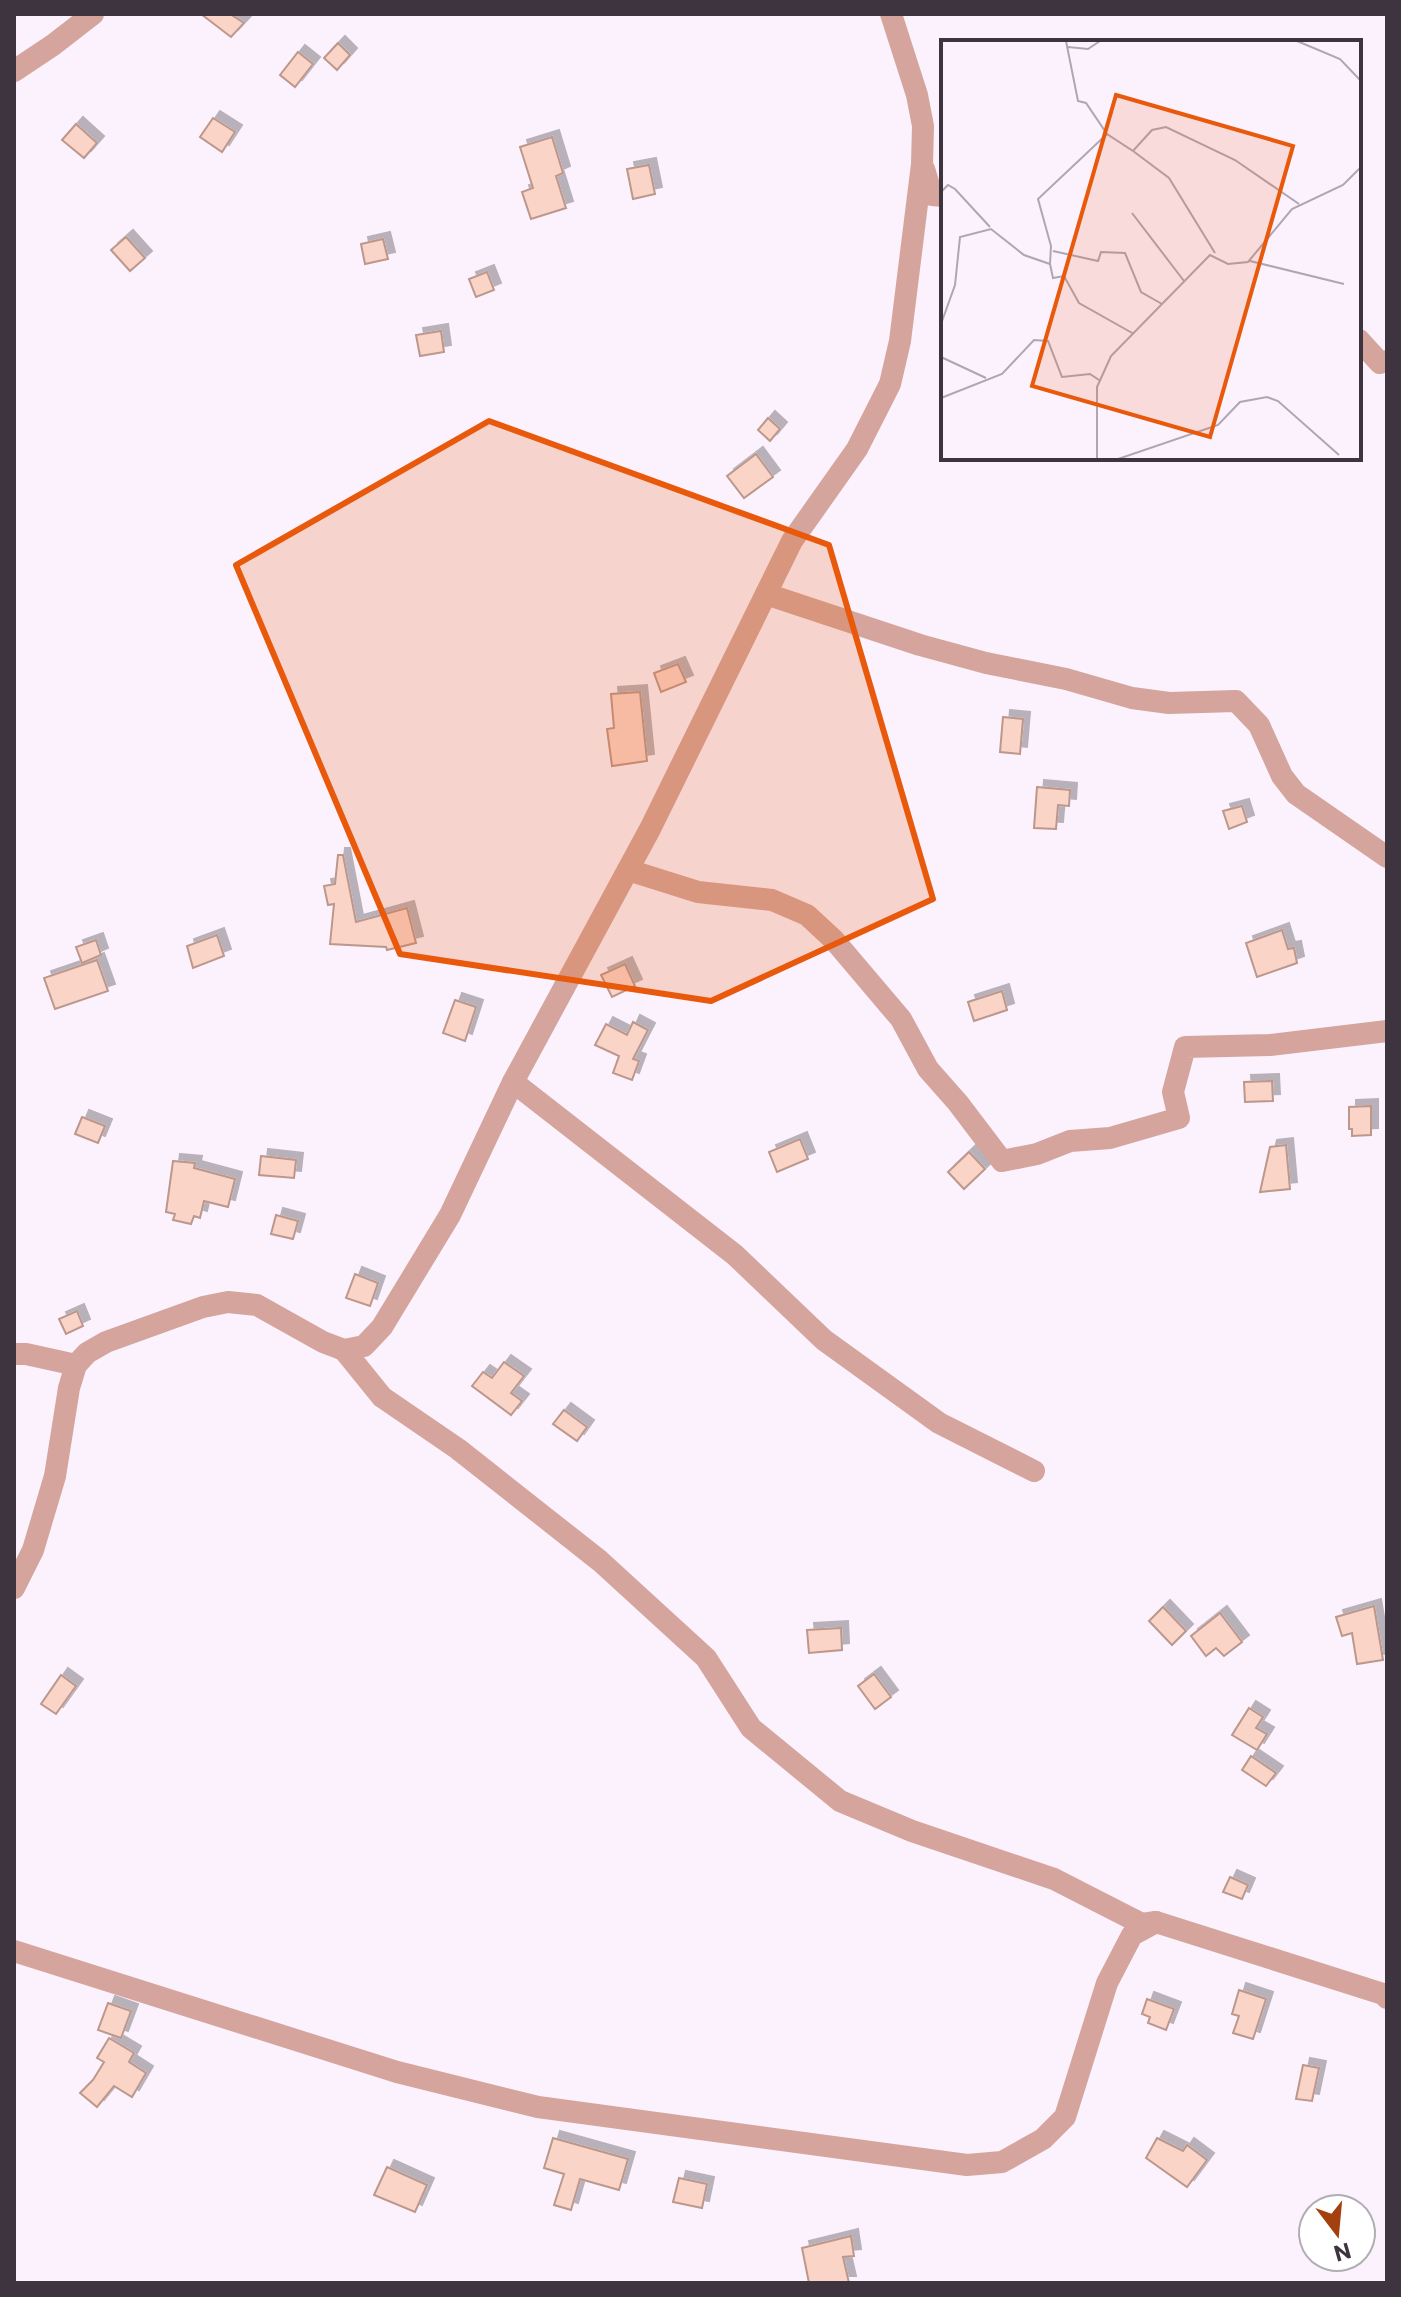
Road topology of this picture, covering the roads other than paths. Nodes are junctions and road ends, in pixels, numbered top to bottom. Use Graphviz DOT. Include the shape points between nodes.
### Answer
graph roads {
  1 [pos="93,14"];
  2 [pos="891,14"];
  3 [pos="14,71"];
  4 [pos="922,164"];
  5 [pos="941,196"];
  6 [pos="1361,342"];
  7 [pos="1387,361"];
  8 [pos="766,594"];
  9 [pos="1387,857"];
  10 [pos="628,870"];
  11 [pos="1387,1031"];
  12 [pos="513,1082"];
  13 [pos="344,1350"];
  14 [pos="14,1354"];
  15 [pos="76,1365"];
  16 [pos="1034,1471"];
  17 [pos="14,1588"];
  18 [pos="1156,1922"];
  19 [pos="14,1951"];
  20 [pos="1386,1993"];
  1 -- 3 [label="street"];
  2 -- 4 [label="street" via="917,95"];
  4 -- 5 [label="street" via="932,195"];
  4 -- 8 [label="street" via="890,384 857,449 792,541"];
  6 -- 7 [label="street" via="1380,363"];
  8 -- 9 [label="street" via="920,645 1132,698 1236,701 1259,725 1296,794"];
  8 -- 10 [label="street"];
  10 -- 11 [label="street" via="698,892 772,900 807,915 901,1019 928,1069 1002,1161 1179,1118 1173,1092 1185,1047 1270,1045"];
  10 -- 12 [label="street"];
  12 -- 13 [label="street" via="450,1215 400,1299 364,1346"];
  12 -- 16 [label="street" via="735,1255 824,1340 939,1423"];
  13 -- 15 [label="street" via="257,1305 228,1302 106,1342"];
  13 -- 18 [label="street" via="382,1397 458,1449 600,1561 706,1658 751,1728 840,1801 1054,1879 1142,1924"];
  14 -- 15 [label="street"];
  15 -- 17 [label="street" via="55,1476 33,1550"];
  18 -- 19 [label="street" via="1132,1935 1107,1983 1065,2117 1043,2139 1002,2162 967,2165 538,2107 397,2072"];
  18 -- 20 [label="street"];
}
